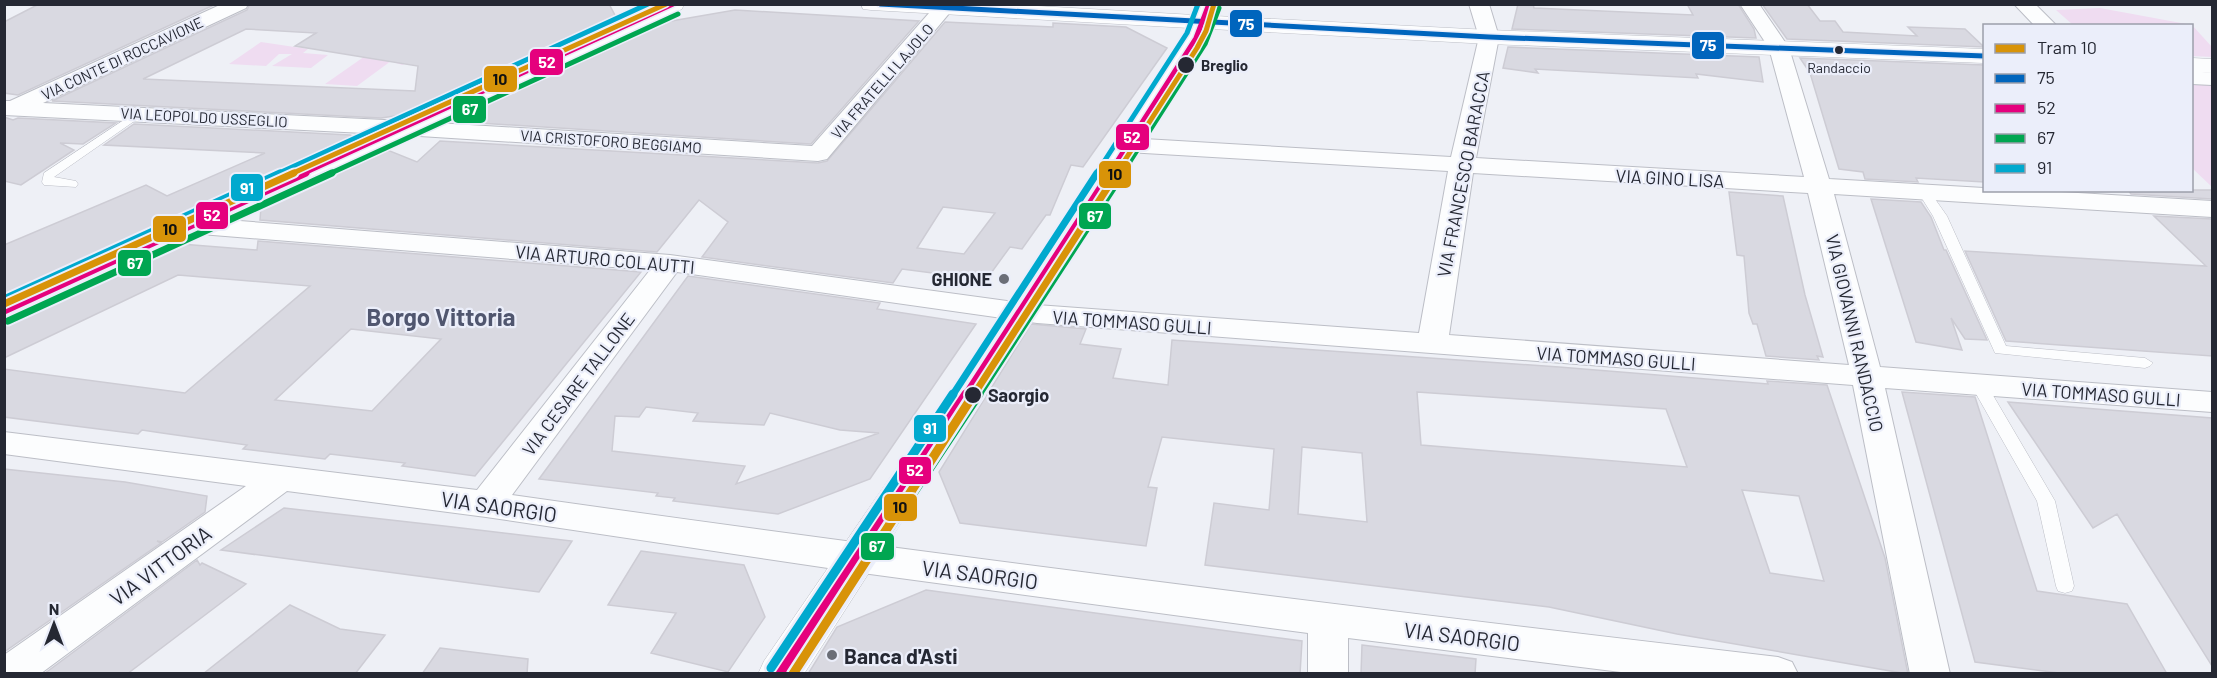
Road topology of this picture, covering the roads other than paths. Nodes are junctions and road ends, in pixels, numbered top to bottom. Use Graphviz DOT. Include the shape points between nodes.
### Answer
graph roads {
  1 [pos="239,4"];
  2 [pos="674,4"];
  3 [pos="871,4"];
  4 [pos="1479,4"];
  5 [pos="1749,4"];
  6 [pos="2023,4"];
  7 [pos="947,6"];
  8 [pos="1206,13"];
  9 [pos="2045,24"];
  10 [pos="1489,37"];
  11 [pos="1779,48"];
  12 [pos="1980,57"];
  13 [pos="2193,65"];
  14 [pos="2212,66"];
  15 [pos="2193,78"];
  16 [pos="2212,79"];
  17 [pos="7,110"];
  18 [pos="139,113"];
  19 [pos="404,128"];
  20 [pos="1127,145"];
  21 [pos="818,154"];
  22 [pos="1462,166"];
  23 [pos="72,184"];
  24 [pos="1819,186"];
  25 [pos="1924,192"];
  26 [pos="2212,209"];
  27 [pos="188,225"];
  28 [pos="670,263"];
  29 [pos="4,311"];
  30 [pos="1020,313"];
  31 [pos="1432,345"];
  32 [pos="2145,363"];
  33 [pos="1867,377"];
  34 [pos="1979,385"];
  35 [pos="2212,402"];
  36 [pos="4,443"];
  37 [pos="282,477"];
  38 [pos="486,504"];
  39 [pos="855,558"];
  40 [pos="2065,586"];
  41 [pos="1328,620"];
  42 [pos="9,674"];
  43 [pos="780,674"];
  44 [pos="1328,674"];
  45 [pos="1778,674"];
  46 [pos="1930,674"];
  1 -- 17 [label="street, VIA CONTE DI ROCCAVIONE"];
  2 -- 19 [label="street"];
  3 -- 7 [label="street"];
  4 -- 10 [label="street, VIA FRANCESCO BARACCA"];
  5 -- 11 [label="street, VIA GIOVANNI RANDACCIO"];
  6 -- 9 [label="street"];
  7 -- 8 [label="street"];
  7 -- 21 [label="street, VIA FRATELLI LAJOLO"];
  8 -- 10 [label="street"];
  8 -- 20 [label="street" via="1196,37"];
  10 -- 11 [label="street"];
  10 -- 22 [label="street, VIA FRANCESCO BARACCA"];
  11 -- 12 [label="street"];
  11 -- 24 [label="street, VIA GIOVANNI RANDACCIO"];
  13 -- 14 [label="street"];
  15 -- 16 [label="street"];
  17 -- 18 [label="street, VIA LEOPOLDO USSEGLIO"];
  18 -- 19 [label="street, VIA LEOPOLDO USSEGLIO"];
  18 -- 23 [label="lane" via="48,176 48,182"];
  19 -- 21 [label="street, VIA CRISTOFORO BEGGIAMO"];
  19 -- 27 [label="street"];
  20 -- 22 [label="street, VIA GINO LISA"];
  20 -- 30 [label="street"];
  22 -- 24 [label="street, VIA GINO LISA"];
  22 -- 31 [label="street, VIA FRANCESCO BARACCA"];
  24 -- 25 [label="street, VIA GINO LISA"];
  24 -- 33 [label="street, VIA GIOVANNI RANDACCIO"];
  25 -- 26 [label="street, VIA GINO LISA"];
  25 -- 32 [label="lane" via="1944,226 2000,350"];
  27 -- 28 [label="street, VIA ARTURO COLAUTTI"];
  27 -- 29 [label="street"];
  28 -- 30 [label="street, VIA ARTURO COLAUTTI"];
  28 -- 38 [label="street, VIA CESARE TALLONE"];
  30 -- 31 [label="street, VIA TOMMASO GULLI"];
  30 -- 39 [label="street"];
  31 -- 33 [label="street, VIA TOMMASO GULLI"];
  33 -- 34 [label="street, VIA TOMMASO GULLI"];
  33 -- 46 [label="street, VIA GIOVANNI RANDACCIO"];
  34 -- 35 [label="street, VIA TOMMASO GULLI"];
  34 -- 40 [label="lane" via="2046,501"];
  36 -- 37 [label="street, VIA SAORGIO"];
  37 -- 38 [label="street, VIA SAORGIO"];
  37 -- 42 [label="street, VIA VITTORIA"];
  38 -- 39 [label="street, VIA SAORGIO"];
  39 -- 41 [label="street, VIA SAORGIO"];
  39 -- 43 [label="street"];
  41 -- 44 [label="street"];
  41 -- 45 [label="street, VIA SAORGIO"];
}
